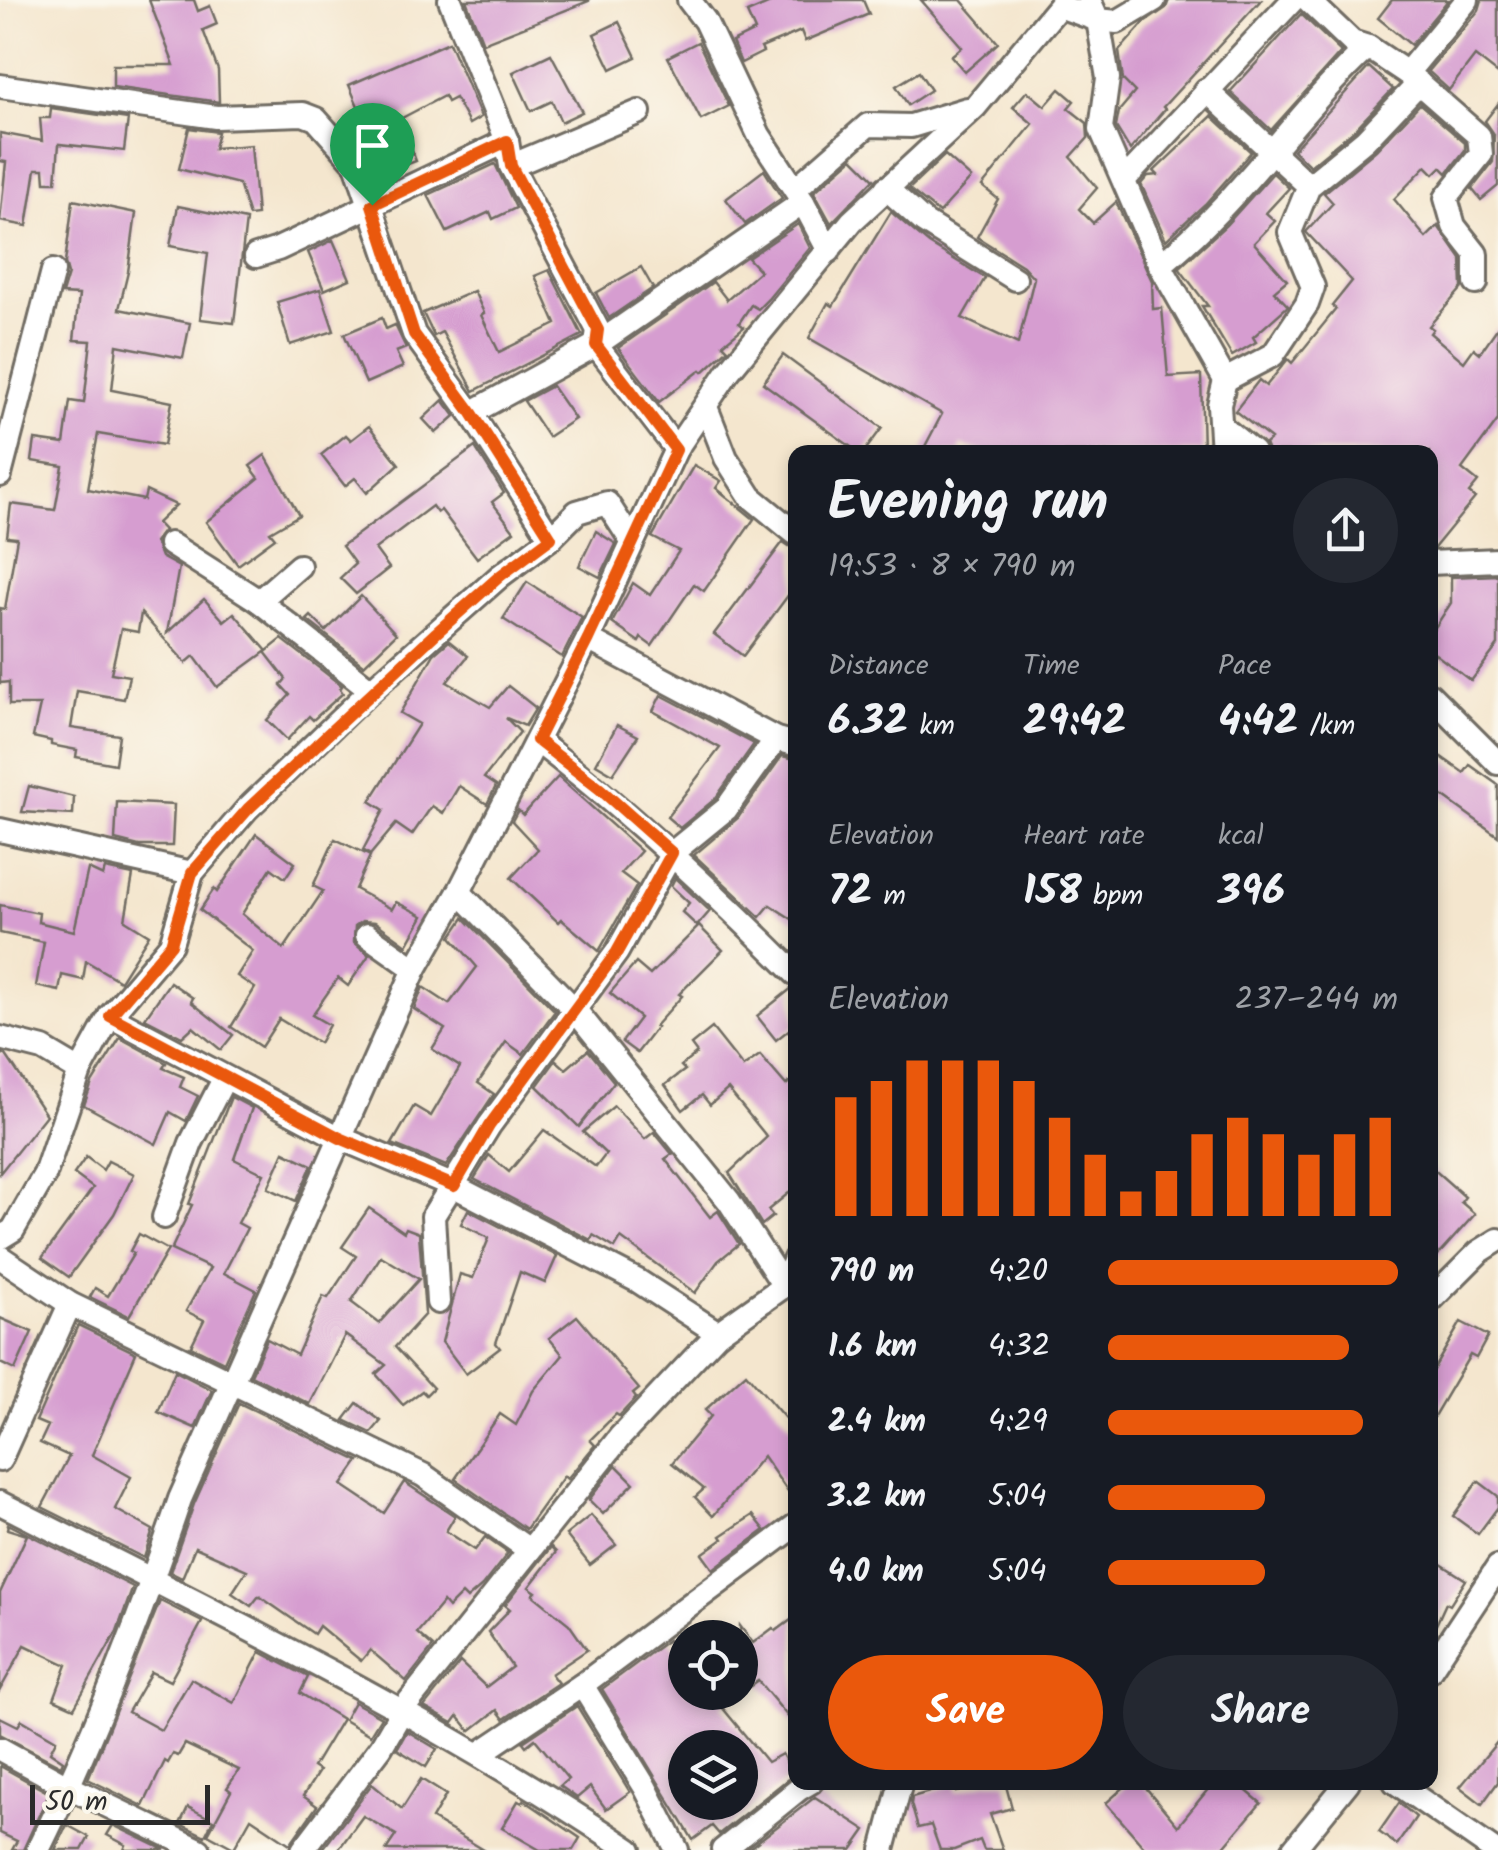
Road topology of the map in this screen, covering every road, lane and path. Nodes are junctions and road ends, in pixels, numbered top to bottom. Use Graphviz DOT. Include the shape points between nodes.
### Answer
graph roads {
  1 [pos="450,0"];
  2 [pos="689,0"];
  3 [pos="718,0"];
  4 [pos="1154,0"];
  5 [pos="1293,0"];
  6 [pos="1308,0"];
  7 [pos="1467,0"];
  8 [pos="1094,10"];
  9 [pos="705,21"];
  10 [pos="1368,48"];
  11 [pos="1413,78"];
  12 [pos="0,86"];
  13 [pos="1206,90"];
  14 [pos="975,107"];
  15 [pos="639,112"];
  16 [pos="507,141"];
  17 [pos="1274,152"];
  18 [pos="511,166"];
  19 [pos="1125,178"];
  20 [pos="1309,186"];
  21 [pos="886,188"];
  22 [pos="799,195"];
  23 [pos="372,205"];
  24 [pos="829,251"];
  25 [pos="256,256"];
  26 [pos="1160,265"];
  27 [pos="53,271"];
  28 [pos="1014,279"];
  29 [pos="1476,283"];
  30 [pos="596,345"];
  31 [pos="1224,380"];
  32 [pos="706,407"];
  33 [pos="472,413"];
  34 [pos="1221,426"];
  35 [pos="1222,445"];
  36 [pos="1244,445"];
  37 [pos="676,450"];
  38 [pos="0,475"];
  39 [pos="788,527"];
  40 [pos="551,538"];
  41 [pos="632,540"];
  42 [pos="170,544"];
  43 [pos="1498,560"];
  44 [pos="1438,564"];
  45 [pos="299,566"];
  46 [pos="260,601"];
  47 [pos="588,639"];
  48 [pos="372,690"];
  49 [pos="1438,703"];
  50 [pos="537,740"];
  51 [pos="786,742"];
  52 [pos="1498,763"];
  53 [pos="0,830"];
  54 [pos="672,853"];
  55 [pos="192,873"];
  56 [pos="459,892"];
  57 [pos="367,935"];
  58 [pos="788,967"];
  59 [pos="415,969"];
  60 [pos="575,1010"];
  61 [pos="110,1016"];
  62 [pos="0,1038"];
  63 [pos="80,1072"];
  64 [pos="224,1078"];
  65 [pos="340,1138"];
  66 [pos="454,1186"];
  67 [pos="164,1217"];
  68 [pos="0,1238"];
  69 [pos="1498,1240"];
  70 [pos="0,1257"];
  71 [pos="788,1277"];
  72 [pos="784,1286"];
  73 [pos="1438,1293"];
  74 [pos="438,1302"];
  75 [pos="70,1304"];
  76 [pos="718,1333"];
  77 [pos="231,1382"];
  78 [pos="0,1460"];
  79 [pos="0,1503"];
  80 [pos="788,1531"];
  81 [pos="529,1550"];
  82 [pos="1498,1567"];
  83 [pos="153,1580"];
  84 [pos="1438,1658"];
  85 [pos="582,1685"];
  86 [pos="403,1710"];
  87 [pos="0,1749"];
  88 [pos="479,1754"];
  89 [pos="69,1787"];
  90 [pos="796,1790"];
  91 [pos="899,1790"];
  92 [pos="1342,1790"];
  93 [pos="1407,1790"];
  94 [pos="38,1850"];
  95 [pos="199,1850"];
  96 [pos="303,1850"];
  97 [pos="630,1850"];
  98 [pos="677,1850"];
  99 [pos="722,1850"];
  100 [pos="883,1850"];
  101 [pos="1293,1850"];
  102 [pos="1493,1850"];
  1 -- 16 [label="street"];
  2 -- 9 [label="street"];
  3 -- 9 [label="street"];
  4 -- 8 [label="street" via="1117,22"];
  5 -- 13 [label="street"];
  6 -- 10 [label="street" via="1352,42"];
  7 -- 11 [label="street"];
  8 -- 14 [label="street" via="1059,6"];
  8 -- 19 [label="street" via="1108,78 1101,129"];
  9 -- 22 [label="street" via="760,135"];
  10 -- 11 [label="street"];
  10 -- 17 [label="street"];
  11 -- 20 [label="street" via="1366,140"];
  11 -- 29 [label="street" via="1480,136 1481,154 1446,198 1454,226 1476,254"];
  12 -- 23 [label="street" via="216,117 316,118 356,164"];
  13 -- 17 [label="street"];
  13 -- 19 [label="street"];
  14 -- 21 [label="street"];
  14 -- 22 [label="street" via="912,126 868,125"];
  15 -- 18 [label="street"];
  16 -- 18 [label="street"];
  16 -- 23 [label="street"];
  17 -- 20 [label="street"];
  17 -- 26 [label="street"];
  18 -- 30 [label="street" via="598,330"];
  19 -- 26 [label="street"];
  20 -- 31 [label="street" via="1290,232 1313,287 1307,304 1273,354"];
  21 -- 24 [label="street"];
  21 -- 28 [label="street" via="924,222"];
  22 -- 24 [label="street"];
  22 -- 30 [label="street"];
  23 -- 25 [label="street"];
  23 -- 33 [label="street" via="414,334"];
  24 -- 32 [label="street"];
  26 -- 31 [label="street"];
  27 -- 38 [label="street"];
  30 -- 33 [label="street"];
  30 -- 37 [label="street"];
  31 -- 34 [label="street"];
  32 -- 37 [label="street"];
  32 -- 39 [label="street" via="726,458 751,496"];
  33 -- 40 [label="street"];
  34 -- 35 [label="street"];
  34 -- 36 [label="street"];
  37 -- 41 [label="street"];
  40 -- 41 [label="street" via="577,512 607,503"];
  40 -- 48 [label="street"];
  41 -- 47 [label="street"];
  42 -- 46 [label="street"];
  43 -- 44 [label="street"];
  45 -- 46 [label="street"];
  46 -- 48 [label="street"];
  47 -- 50 [label="street"];
  47 -- 51 [label="street"];
  48 -- 55 [label="street"];
  49 -- 52 [label="street"];
  50 -- 54 [label="street"];
  50 -- 56 [label="street"];
  51 -- 54 [label="street" via="726,809"];
  53 -- 55 [label="street"];
  54 -- 58 [label="street"];
  54 -- 60 [label="street" via="617,952"];
  55 -- 61 [label="street" via="171,944"];
  56 -- 59 [label="street"];
  56 -- 60 [label="street"];
  57 -- 59 [label="street"];
  59 -- 65 [label="street"];
  60 -- 66 [label="street" via="489,1126"];
  60 -- 72 [label="street" via="729,1201"];
  61 -- 63 [label="street"];
  61 -- 64 [label="street"];
  62 -- 63 [label="street" via="43,1049"];
  63 -- 68 [label="street" via="45,1174 13,1230"];
  64 -- 65 [label="street"];
  64 -- 67 [label="street"];
  65 -- 66 [label="street"];
  65 -- 77 [label="street"];
  66 -- 74 [label="street" via="433,1216"];
  66 -- 76 [label="street" via="638,1281"];
  69 -- 73 [label="street"];
  70 -- 75 [label="street"];
  71 -- 72 [label="street"];
  72 -- 76 [label="street"];
  75 -- 77 [label="street"];
  75 -- 78 [label="street"];
  76 -- 81 [label="street" via="620,1437"];
  77 -- 81 [label="street" via="424,1475"];
  77 -- 83 [label="street"];
  79 -- 83 [label="street"];
  80 -- 85 [label="street"];
  81 -- 86 [label="street"];
  82 -- 84 [label="street"];
  83 -- 86 [label="street"];
  83 -- 89 [label="street"];
  85 -- 88 [label="street"];
  85 -- 98 [label="street"];
  86 -- 88 [label="street"];
  86 -- 96 [label="street"];
  87 -- 89 [label="street"];
  88 -- 97 [label="street"];
  89 -- 94 [label="street"];
  89 -- 95 [label="street"];
  90 -- 99 [label="street"];
  91 -- 100 [label="street"];
  92 -- 101 [label="street"];
  93 -- 102 [label="street"];
}
